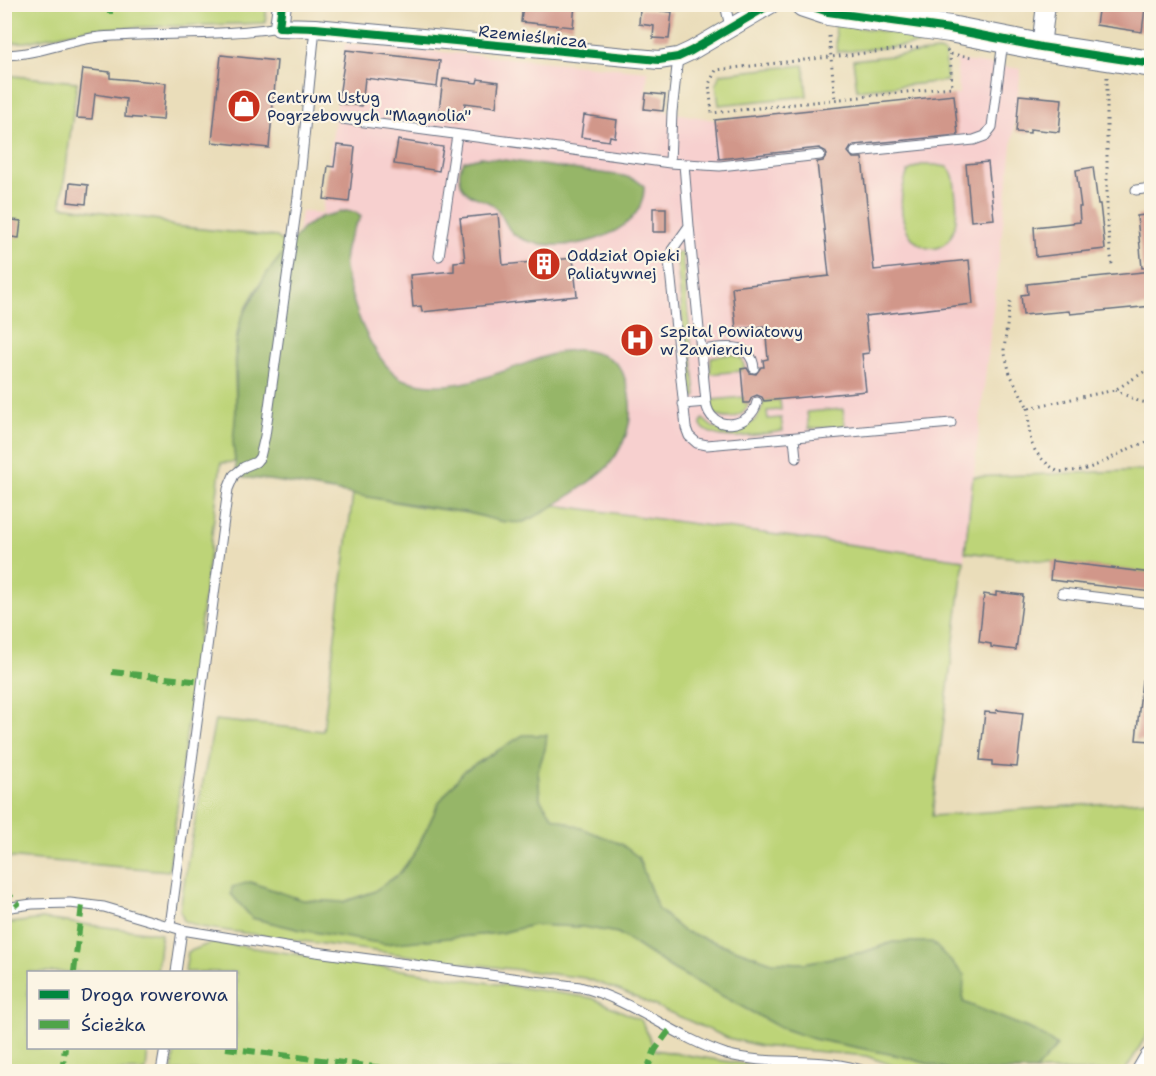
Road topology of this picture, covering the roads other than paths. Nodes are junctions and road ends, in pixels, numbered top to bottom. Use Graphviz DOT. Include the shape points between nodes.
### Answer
graph roads {
  1 [pos="282,4"];
  2 [pos="725,4"];
  3 [pos="771,4"];
  4 [pos="804,4"];
  5 [pos="1046,4"];
  6 [pos="279,27"];
  7 [pos="730,27"];
  8 [pos="315,28"];
  9 [pos="1004,39"];
  10 [pos="1041,47"];
  11 [pos="4,55"];
  12 [pos="678,57"];
  13 [pos="1152,64"];
  14 [pos="342,119"];
  15 [pos="457,135"];
  16 [pos="855,152"];
  17 [pos="820,155"];
  18 [pos="670,163"];
  19 [pos="684,164"];
  20 [pos="1152,188"];
  21 [pos="1136,190"];
  22 [pos="689,226"];
  23 [pos="439,256"];
  24 [pos="701,350"];
  25 [pos="754,368"];
  26 [pos="706,402"];
  27 [pos="757,402"];
  28 [pos="684,404"];
  29 [pos="951,423"];
  30 [pos="794,438"];
  31 [pos="796,458"];
  32 [pos="1062,594"];
  33 [pos="1152,604"];
  34 [pos="4,908"];
  35 [pos="170,926"];
  36 [pos="182,930"];
  37 [pos="176,971"];
  38 [pos="165,1049"];
  39 [pos="1152,1060"];
  40 [pos="162,1071"];
  41 [pos="867,1071"];
  42 [pos="1145,1071"];
  1 -- 6 [label="street"];
  2 -- 7 [label="lane"];
  3 -- 7 [label="street, Rzemieślnicza"];
  4 -- 9 [label="street" via="828,12"];
  5 -- 10 [label="street"];
  6 -- 8 [label="street, Rzemieślnicza"];
  6 -- 11 [label="lane" via="93,38"];
  7 -- 12 [label="street, Rzemieślnicza"];
  8 -- 12 [label="street, Rzemieślnicza" via="640,60"];
  8 -- 35 [label="lane" via="298,197 266,436 260,457 234,475 228,489"];
  9 -- 10 [label="street"];
  9 -- 16 [label="lane" via="992,127 985,136"];
  10 -- 13 [label="street"];
  12 -- 18 [label="lane"];
  14 -- 15 [label="lane"];
  15 -- 18 [label="lane"];
  15 -- 23 [label="lane"];
  17 -- 19 [label="lane" via="720,166"];
  18 -- 19 [label="lane"];
  19 -- 22 [label="lane"];
  20 -- 21 [label="lane"];
  22 -- 24 [label="lane"];
  22 -- 28 [label="lane" via="669,260"];
  24 -- 25 [label="lane" via="743,349 750,355"];
  24 -- 26 [label="lane"];
  26 -- 27 [label="lane" via="711,418 726,423 744,420 754,412"];
  26 -- 28 [label="lane"];
  28 -- 30 [label="lane" via="686,428 696,443"];
  29 -- 30 [label="lane"];
  30 -- 31 [label="lane"];
  32 -- 33 [label="lane"];
  34 -- 35 [label="lane" via="70,903 104,907"];
  35 -- 36 [label="lane"];
  36 -- 37 [label="lane"];
  36 -- 41 [label="lane" via="580,987 620,1000 702,1046 730,1055 840,1064"];
  38 -- 40 [label="lane"];
  39 -- 42 [label="street"];
}
